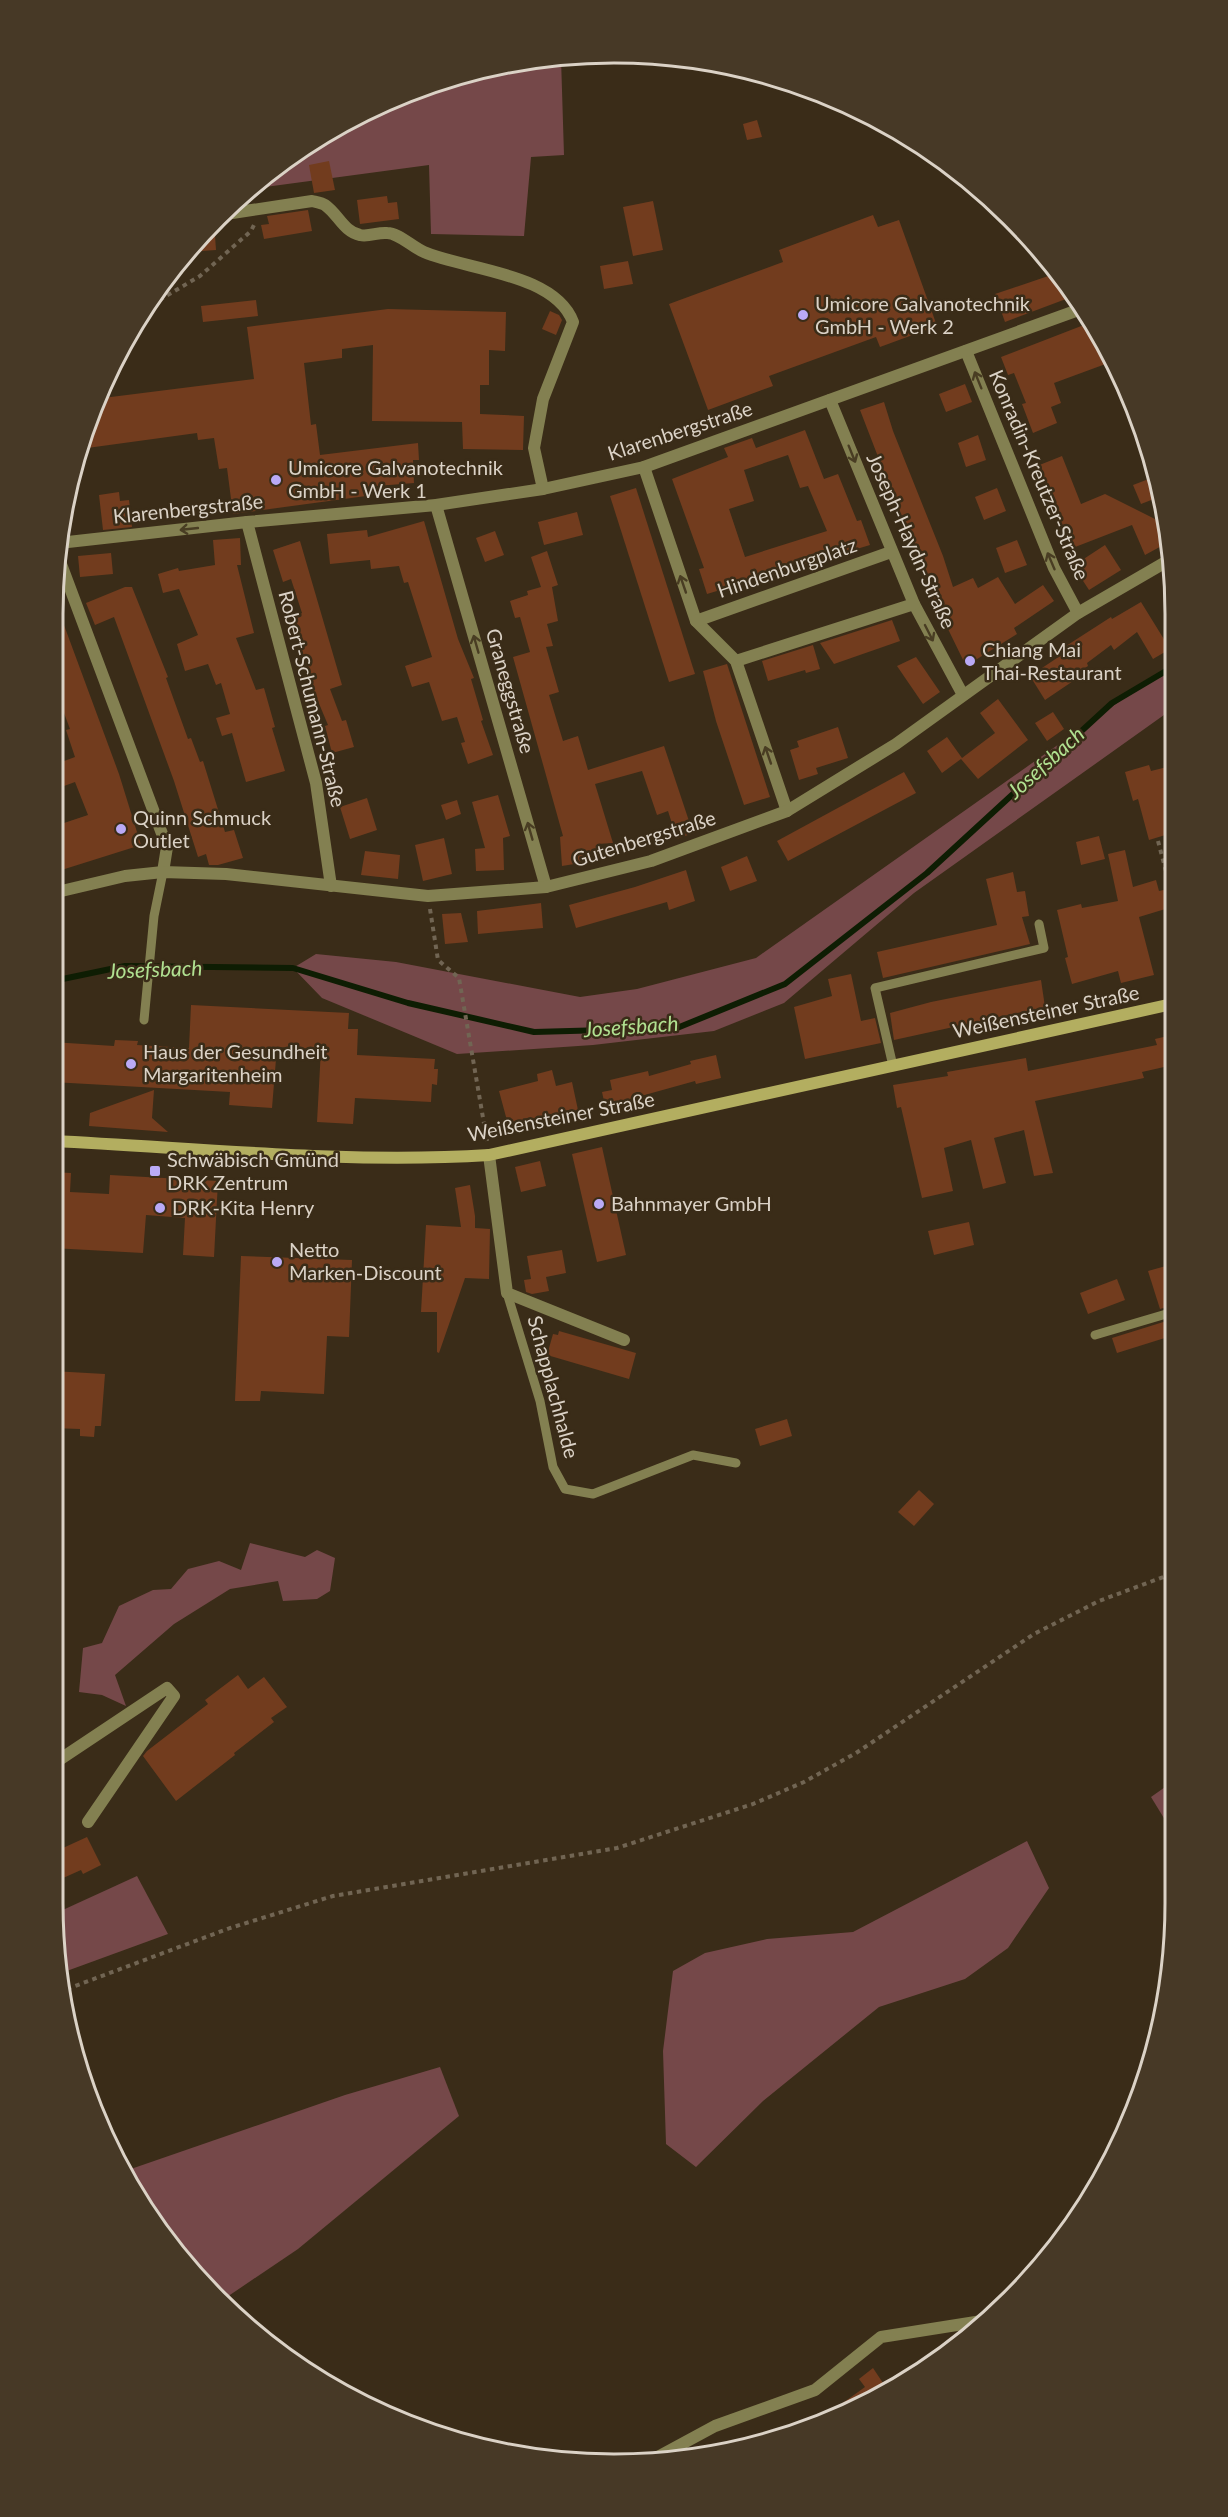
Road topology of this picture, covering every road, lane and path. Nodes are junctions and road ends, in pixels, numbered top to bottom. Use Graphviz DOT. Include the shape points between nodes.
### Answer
graph roads {
  1 [pos="262,209"];
  2 [pos="236,213"];
  3 [pos="164,297"];
  4 [pos="1074,311"];
  5 [pos="966,351"];
  6 [pos="830,400"];
  7 [pos="644,467"];
  8 [pos="543,489"];
  9 [pos="436,505"];
  10 [pos="247,522"];
  11 [pos="68,542"];
  12 [pos="891,552"];
  13 [pos="1162,564"];
  14 [pos="65,573"];
  15 [pos="914,604"];
  16 [pos="1078,613"];
  17 [pos="696,621"];
  18 [pos="736,661"];
  19 [pos="963,695"];
  20 [pos="787,811"];
  21 [pos="1158,841"];
  22 [pos="1165,868"];
  23 [pos="163,872"];
  24 [pos="331,886"];
  25 [pos="546,887"];
  26 [pos="63,890"];
  27 [pos="428,896"];
  28 [pos="1039,924"];
  29 [pos="1165,1006"];
  30 [pos="144,1020"];
  31 [pos="893,1066"];
  32 [pos="63,1141"];
  33 [pos="489,1155"];
  34 [pos="507,1293"];
  35 [pos="1165,1314"];
  36 [pos="1095,1335"];
  37 [pos="624,1340"];
  38 [pos="736,1463"];
  39 [pos="1165,1576"];
  40 [pos="63,1757"];
  41 [pos="87,1822"];
  42 [pos="70,1988"];
  43 [pos="970,2323"];
  44 [pos="669,2451"];
  1 -- 2 [label="street"];
  1 -- 3 [label="path" via="251,231 200,276"];
  1 -- 8 [label="street" via="312,201 325,205 350,231 361,236 389,232 423,252 523,280 561,303 573,322 543,399 534,448"];
  4 -- 5 [label="street, Klarenbergstraße"];
  5 -- 6 [label="street, Klarenbergstraße"];
  16 -- 5 [label="street, Konradin-Kreutzer-Straße, one-way" via="1054,568"];
  6 -- 7 [label="street, Klarenbergstraße"];
  6 -- 12 [label="street, Joseph-Haydn-Straße, one-way"];
  7 -- 8 [label="street, Klarenbergstraße"];
  17 -- 7 [label="street, one-way"];
  8 -- 9 [label="street, Klarenbergstraße"];
  9 -- 10 [label="street, Klarenbergstraße"];
  25 -- 9 [label="street, Graneggstraße, one-way"];
  10 -- 11 [label="street, Klarenbergstraße, one-way"];
  10 -- 24 [label="street, Robert-Schumann-Straße" via="316,783"];
  12 -- 15 [label="street, Joseph-Haydn-Straße"];
  12 -- 17 [label="street, Hindenburgplatz"];
  13 -- 16 [label="street, Gutenbergstraße"];
  14 -- 23 [label="street" via="167,847"];
  15 -- 18 [label="street"];
  15 -- 19 [label="street, Joseph-Haydn-Straße, one-way"];
  16 -- 19 [label="street, Gutenbergstraße"];
  17 -- 18 [label="street"];
  20 -- 18 [label="street, one-way"];
  19 -- 20 [label="street, Gutenbergstraße" via="896,744"];
  20 -- 25 [label="street, Gutenbergstraße" via="651,861"];
  21 -- 22 [label="path"];
  23 -- 24 [label="street, Gutenbergstraße" via="226,874"];
  23 -- 26 [label="street, Gutenbergstraße"];
  23 -- 30 [label="lane" via="154,916"];
  24 -- 27 [label="street, Gutenbergstraße"];
  25 -- 27 [label="street, Gutenbergstraße"];
  27 -- 33 [label="path" via="438,960 459,978"];
  28 -- 31 [label="lane" via="1044,948 875,988"];
  29 -- 31 [label="main road, Weißensteiner Straße"];
  31 -- 33 [label="main road, Weißensteiner Straße"];
  32 -- 33 [label="main road, Weißensteiner Straße" via="420,1159"];
  33 -- 34 [label="street, Schapplachhalde"];
  34 -- 37 [label="street, Schapplachhalde"];
  34 -- 38 [label="lane, Schapplachhalde" via="540,1401 553,1467 566,1490 593,1494 693,1455"];
  35 -- 36 [label="lane"];
  39 -- 42 [label="path" via="1099,1601 1034,1634 856,1753 753,1804 617,1848 333,1896 230,1928"];
  40 -- 41 [label="street" via="167,1688 174,1696"];
  43 -- 44 [label="street" via="881,2337 815,2390 715,2426"];
}
